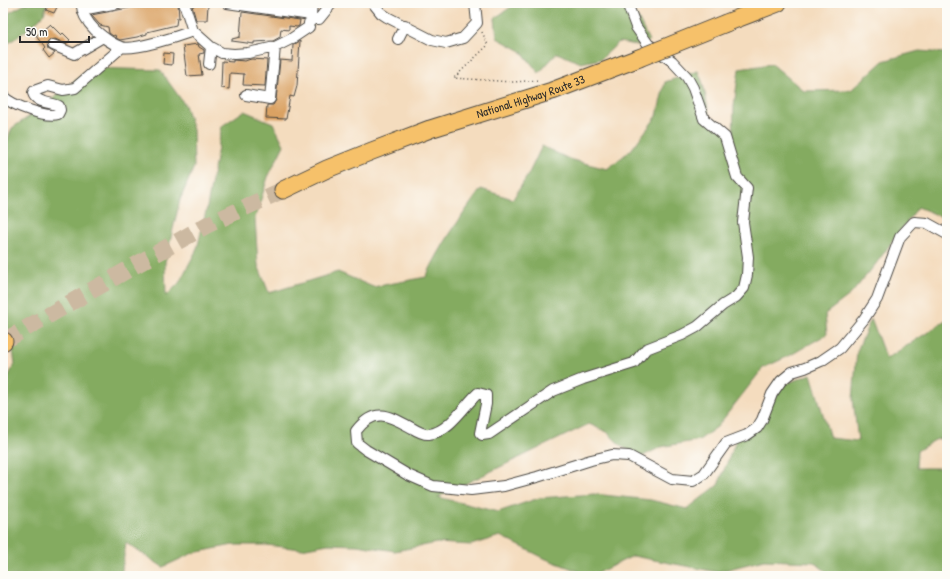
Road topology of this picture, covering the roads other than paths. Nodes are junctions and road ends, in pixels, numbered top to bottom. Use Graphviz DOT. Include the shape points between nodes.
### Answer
graph roads {
  1 [pos="118,3"];
  2 [pos="184,3"];
  3 [pos="227,3"];
  4 [pos="312,3"];
  5 [pos="332,3"];
  6 [pos="373,3"];
  7 [pos="475,3"];
  8 [pos="627,3"];
  9 [pos="778,3"];
  10 [pos="82,5"];
  11 [pos="312,17"];
  12 [pos="405,25"];
  13 [pos="193,31"];
  14 [pos="103,37"];
  15 [pos="398,39"];
  16 [pos="53,45"];
  17 [pos="122,47"];
  18 [pos="211,47"];
  19 [pos="275,47"];
  20 [pos="209,64"];
  21 [pos="246,95"];
  22 [pos="3,96"];
  23 [pos="283,190"];
  24 [pos="947,234"];
  1 -- 10 [label="street" via="92,8"];
  2 -- 13 [label="street"];
  3 -- 11 [label="street"];
  4 -- 11 [label="street"];
  5 -- 11 [label="street" via="319,19"];
  6 -- 12 [label="street" via="381,13"];
  7 -- 12 [label="street" via="477,23 463,38 446,43 432,40"];
  8 -- 24 [label="street" via="636,27 648,44 672,61 687,77 704,119 725,138 737,177 747,188 743,222 748,257 744,288 697,327 646,349 634,363 553,391 489,434 480,433 486,395 478,393 447,427 429,434 419,432 390,416 374,416 363,422 356,431 357,443 366,450 408,475 433,486 471,490 504,486 612,455 629,456 672,479 693,481 704,474 726,443 757,428 781,380 792,372 821,361 840,348 877,299 900,237 914,222 926,223"];
  9 -- 23 [label="highway, National Highway Route 33, bridge" via="552,91 372,150"];
  10 -- 14 [label="street" via="84,15"];
  11 -- 19 [label="street" via="309,27"];
  12 -- 15 [label="street"];
  13 -- 17 [label="street" via="134,48"];
  13 -- 18 [label="street"];
  14 -- 16 [label="street" via="74,54"];
  14 -- 17 [label="street"];
  17 -- 22 [label="street" via="75,88 63,90 48,86 34,91 34,96 38,100 58,106 60,110 54,116 38,113"];
  18 -- 19 [label="street" via="222,53 234,54 248,54"];
  18 -- 20 [label="street"];
  19 -- 21 [label="street" via="270,99"];
}
